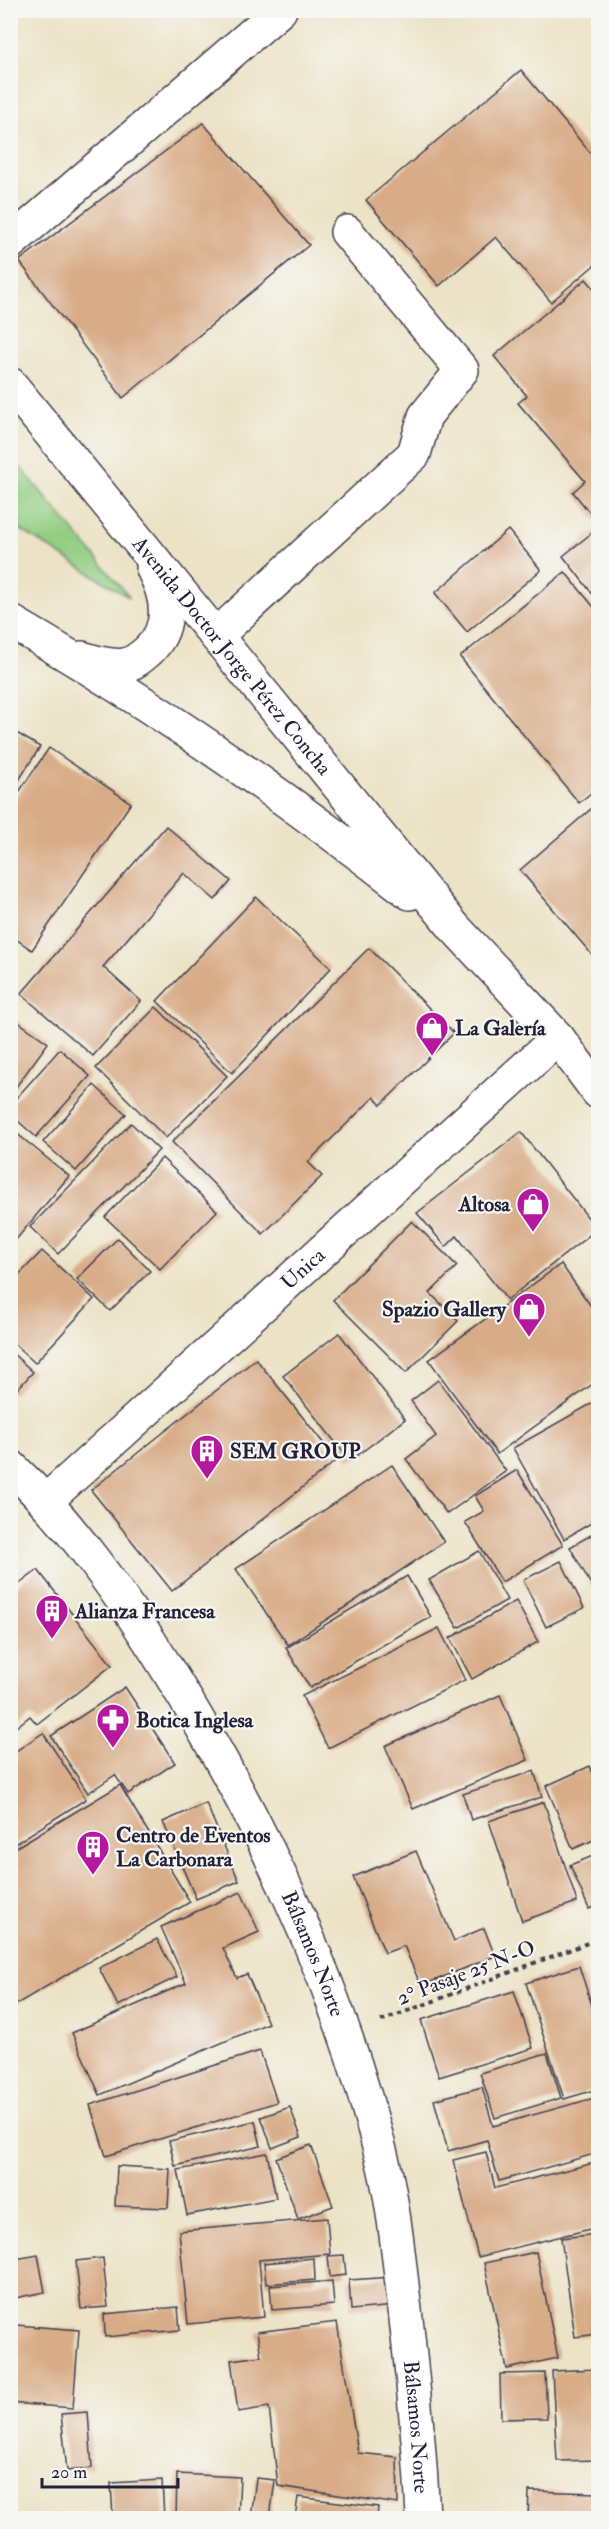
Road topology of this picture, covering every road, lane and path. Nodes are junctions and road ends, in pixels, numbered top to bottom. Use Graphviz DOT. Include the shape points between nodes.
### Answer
graph roads {
  1 [pos="280,10"];
  2 [pos="347,232"];
  3 [pos="10,243"];
  4 [pos="10,384"];
  5 [pos="113,509"];
  6 [pos="10,621"];
  7 [pos="217,635"];
  8 [pos="63,652"];
  9 [pos="454,927"];
  10 [pos="558,1038"];
  11 [pos="598,1092"];
  12 [pos="10,1466"];
  13 [pos="47,1500"];
  14 [pos="598,1940"];
  15 [pos="344,2035"];
  16 [pos="423,2518"];
  1 -- 3 [label="street"];
  2 -- 7 [label="street" via="462,370 424,416 414,454"];
  4 -- 5 [label="street, Avenida Doctor Jorge Pérez Concha"];
  5 -- 7 [label="street, Avenida Doctor Jorge Pérez Concha"];
  5 -- 8 [label="street" via="154,572 166,600 167,619 157,642 140,659 124,665 101,664"];
  6 -- 8 [label="street, Avenida Doctor Jorge Pérez Concha"];
  7 -- 9 [label="street, Avenida Doctor Jorge Pérez Concha"];
  8 -- 9 [label="street, Avenida Doctor Jorge Pérez Concha" via="216,751 328,830"];
  9 -- 10 [label="street, Avenida Doctor Jorge Pérez Concha"];
  10 -- 11 [label="street, Avenida Doctor Jorge Pérez Concha"];
  10 -- 13 [label="street, Unica"];
  12 -- 13 [label="street, Bálsamos Norte"];
  13 -- 15 [label="street, Bálsamos Norte" via="139,1623 220,1754 288,1892"];
  14 -- 15 [label="path, 2° Pasaje 25 N-O"];
  15 -- 16 [label="street, Bálsamos Norte" via="384,2169 394,2228 420,2444"];
}
